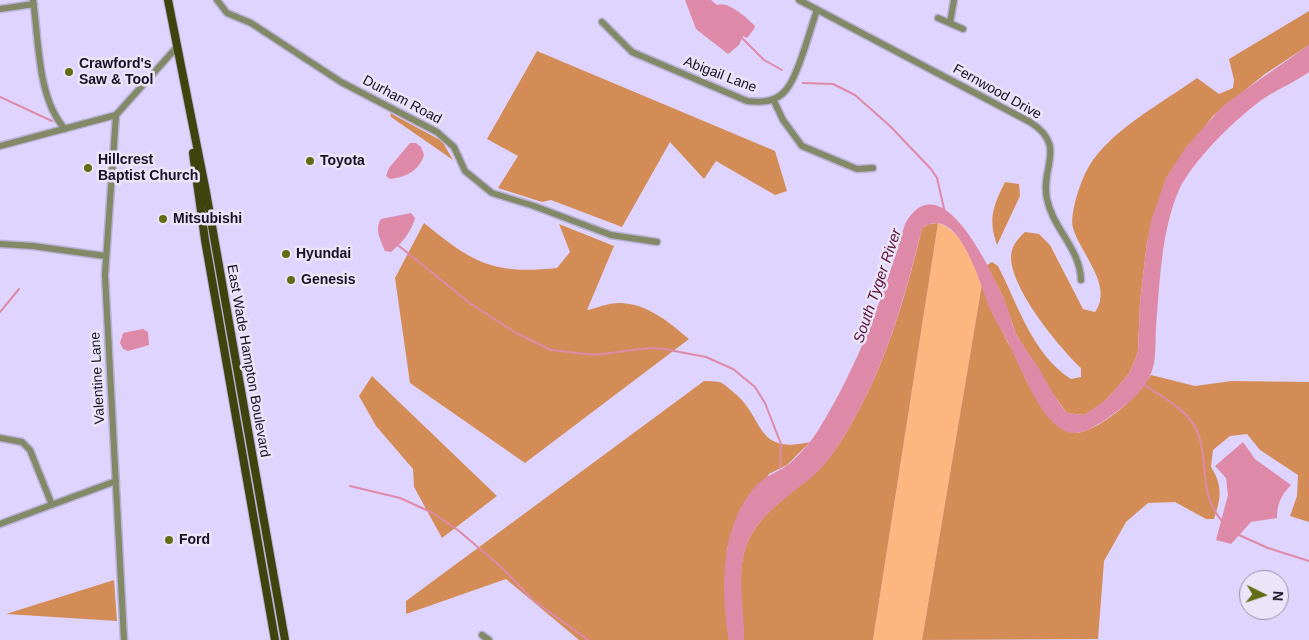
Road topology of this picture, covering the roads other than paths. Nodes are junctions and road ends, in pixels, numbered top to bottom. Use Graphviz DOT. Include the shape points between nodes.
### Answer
graph roads {
  1 [pos="168,0"];
  2 [pos="217,0"];
  3 [pos="799,0"];
  4 [pos="954,0"];
  5 [pos="34,2"];
  6 [pos="0,9"];
  7 [pos="817,10"];
  8 [pos="938,18"];
  9 [pos="602,22"];
  10 [pos="950,23"];
  11 [pos="963,29"];
  12 [pos="176,48"];
  13 [pos="184,87"];
  14 [pos="773,99"];
  15 [pos="116,115"];
  16 [pos="65,129"];
  17 [pos="0,146"];
  18 [pos="873,168"];
  19 [pos="214,239"];
  20 [pos="205,240"];
  21 [pos="657,242"];
  22 [pos="0,244"];
  23 [pos="105,256"];
  24 [pos="1081,280"];
  25 [pos="226,304"];
  26 [pos="217,306"];
  27 [pos="242,399"];
  28 [pos="233,401"];
  29 [pos="0,438"];
  30 [pos="116,481"];
  31 [pos="52,504"];
  32 [pos="0,524"];
  33 [pos="482,635"];
  34 [pos="124,640"];
  35 [pos="275,640"];
  36 [pos="285,640"];
  37 [pos="489,640"];
  1 -- 12 [label="main road, East Wade Hampton Boulevard"];
  2 -- 21 [label="street, Durham Road" via="227,13 251,23 341,82 438,132 454,148 465,171 492,194 534,206 603,233"];
  3 -- 7 [label="street, Fernwood Drive"];
  4 -- 10 [label="street"];
  5 -- 6 [label="street"];
  5 -- 16 [label="street" via="46,95 52,112"];
  7 -- 14 [label="street, Abigail Lane" via="787,89"];
  7 -- 24 [label="street, Fernwood Drive" via="1030,122 1043,132 1051,145 1047,200 1076,258"];
  8 -- 10 [label="street"];
  9 -- 14 [label="street, Abigail Lane" via="632,52 644,58 747,101 758,103"];
  10 -- 11 [label="street"];
  12 -- 13 [label="main road, East Wade Hampton Boulevard"];
  12 -- 15 [label="street"];
  13 -- 19 [label="main road, East Wade Hampton Boulevard"];
  13 -- 20 [label="main road, East Wade Hampton Boulevard"];
  14 -- 18 [label="street" via="783,120 802,146 857,169"];
  15 -- 16 [label="street"];
  15 -- 23 [label="street, Valentine Lane"];
  16 -- 17 [label="street"];
  19 -- 20 [label="main road"];
  19 -- 25 [label="main road, East Wade Hampton Boulevard"];
  20 -- 26 [label="main road, East Wade Hampton Boulevard"];
  22 -- 23 [label="street"];
  23 -- 30 [label="street, Valentine Lane"];
  25 -- 26 [label="main road"];
  25 -- 27 [label="main road, East Wade Hampton Boulevard"];
  26 -- 28 [label="main road, East Wade Hampton Boulevard"];
  27 -- 28 [label="main road"];
  27 -- 36 [label="main road, East Wade Hampton Boulevard"];
  28 -- 35 [label="main road, East Wade Hampton Boulevard"];
  29 -- 31 [label="street" via="22,442 30,450"];
  30 -- 31 [label="street"];
  30 -- 34 [label="street, Valentine Lane"];
  31 -- 32 [label="street"];
  33 -- 37 [label="street"];
}
